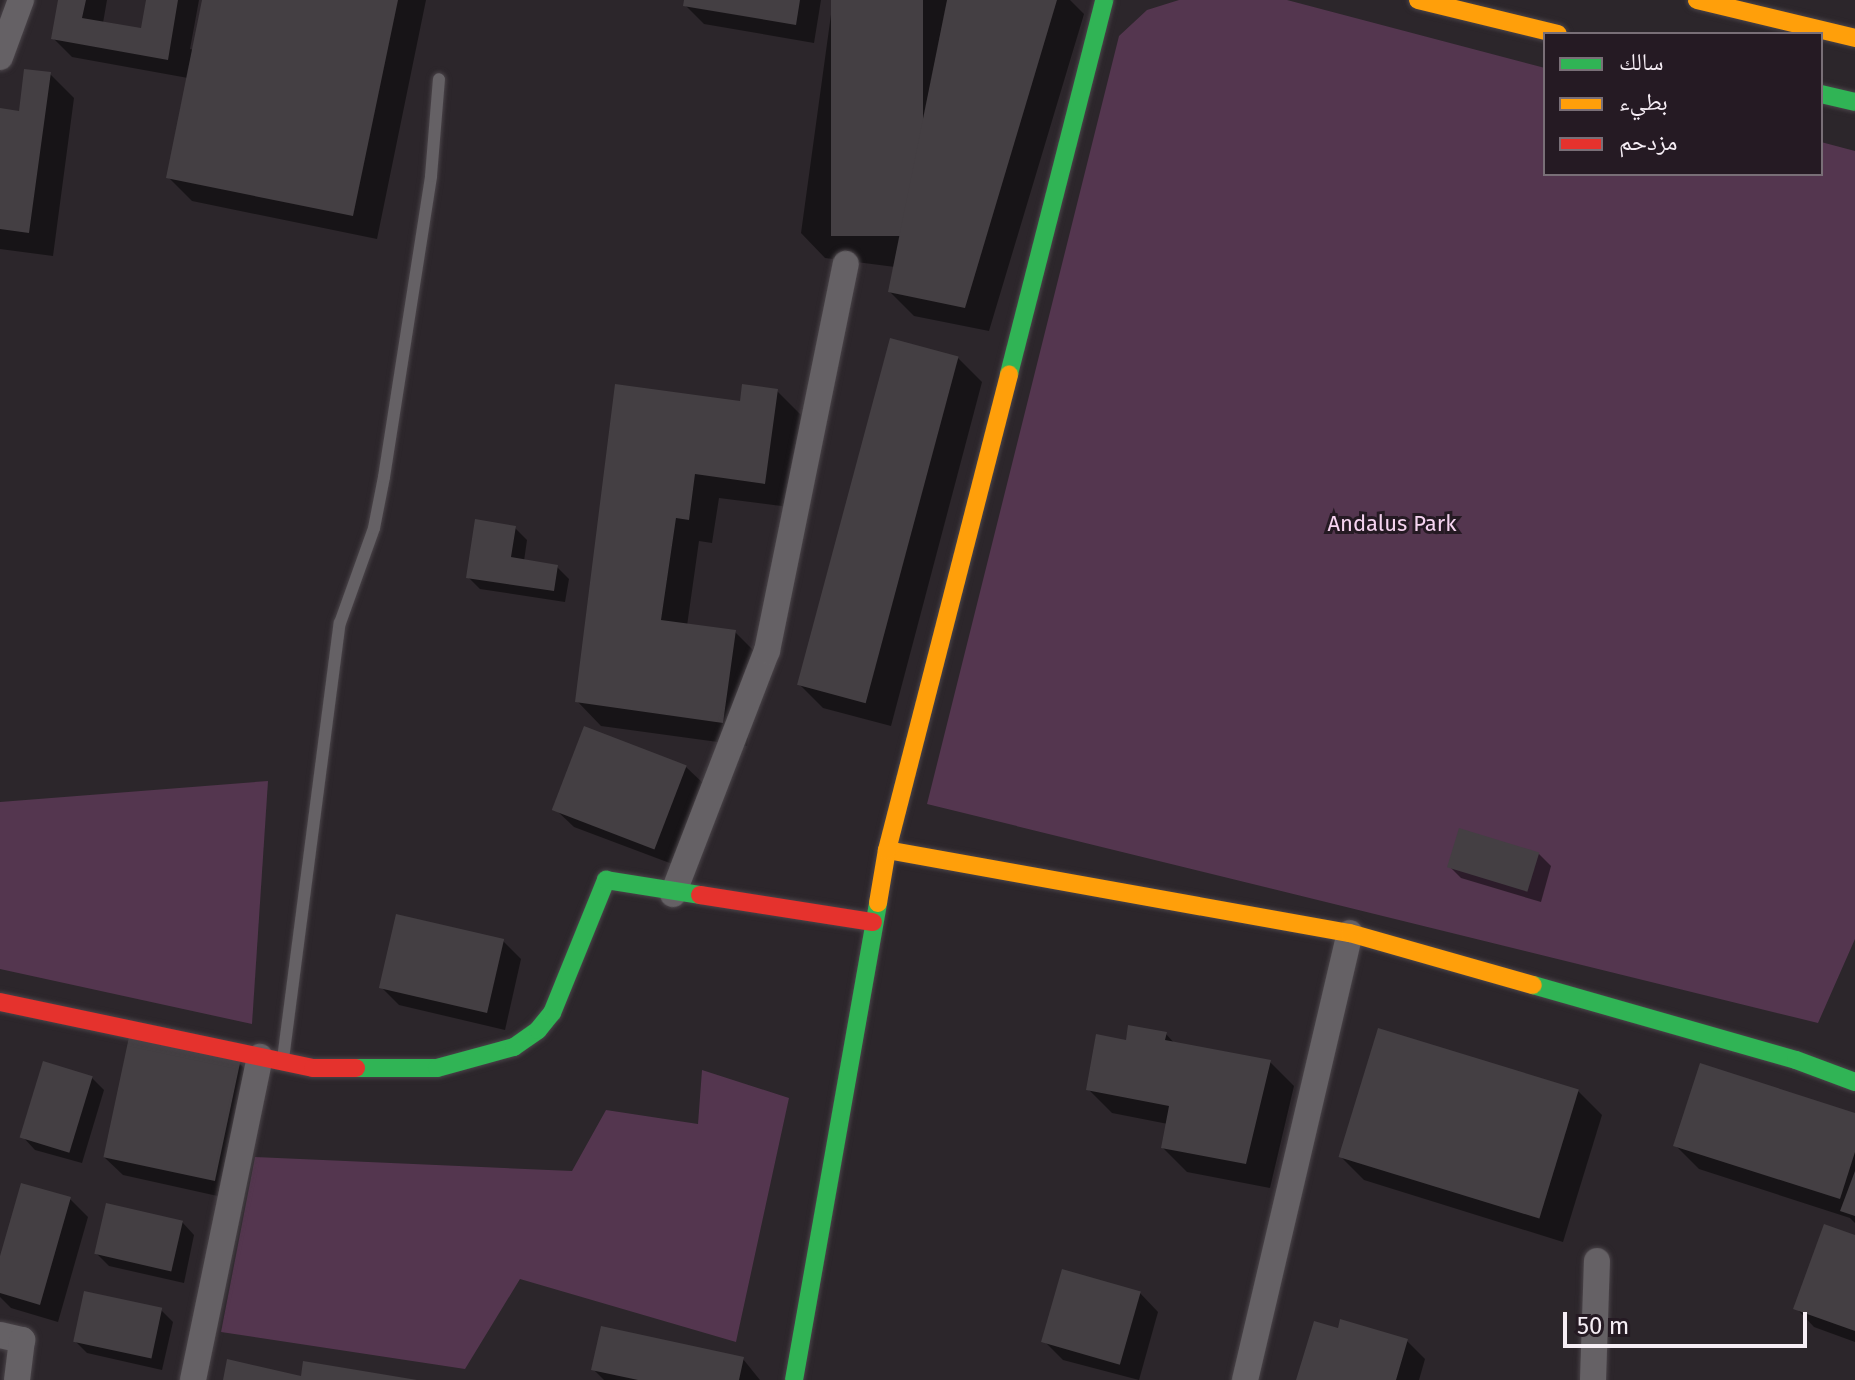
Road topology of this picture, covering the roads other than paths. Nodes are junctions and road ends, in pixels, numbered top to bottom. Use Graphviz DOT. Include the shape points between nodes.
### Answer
graph roads {
  1 [pos="21,0"];
  2 [pos="1104,0"];
  3 [pos="1418,0"];
  4 [pos="1697,0"];
  5 [pos="1550,32"];
  6 [pos="1855,38"];
  7 [pos="0,57"];
  8 [pos="439,79"];
  9 [pos="1823,94"];
  10 [pos="1855,102"];
  11 [pos="846,264"];
  12 [pos="887,850"];
  13 [pos="673,894"];
  14 [pos="873,922"];
  15 [pos="1350,933"];
  16 [pos="0,1002"];
  17 [pos="271,1059"];
  18 [pos="1855,1082"];
  19 [pos="1597,1261"];
  20 [pos="0,1335"];
  21 [pos="17,1380"];
  22 [pos="193,1380"];
  23 [pos="794,1380"];
  24 [pos="1245,1380"];
  25 [pos="1593,1380"];
  1 -- 7 [label="street"];
  2 -- 12 [label="street"];
  3 -- 5 [label="street"];
  4 -- 6 [label="street"];
  8 -- 17 [label="lane" via="431,176 384,477 374,528 340,623"];
  9 -- 10 [label="street"];
  11 -- 13 [label="street" via="767,651"];
  12 -- 14 [label="street"];
  12 -- 15 [label="street"];
  13 -- 14 [label="street"];
  13 -- 17 [label="street" via="606,880 552,1013 514,1047 437,1068 313,1068"];
  14 -- 23 [label="street"];
  15 -- 18 [label="street" via="1796,1060"];
  15 -- 24 [label="street"];
  16 -- 17 [label="street"];
  17 -- 22 [label="street"];
  19 -- 25 [label="street"];
  20 -- 21 [label="street" via="22,1340"];
}
